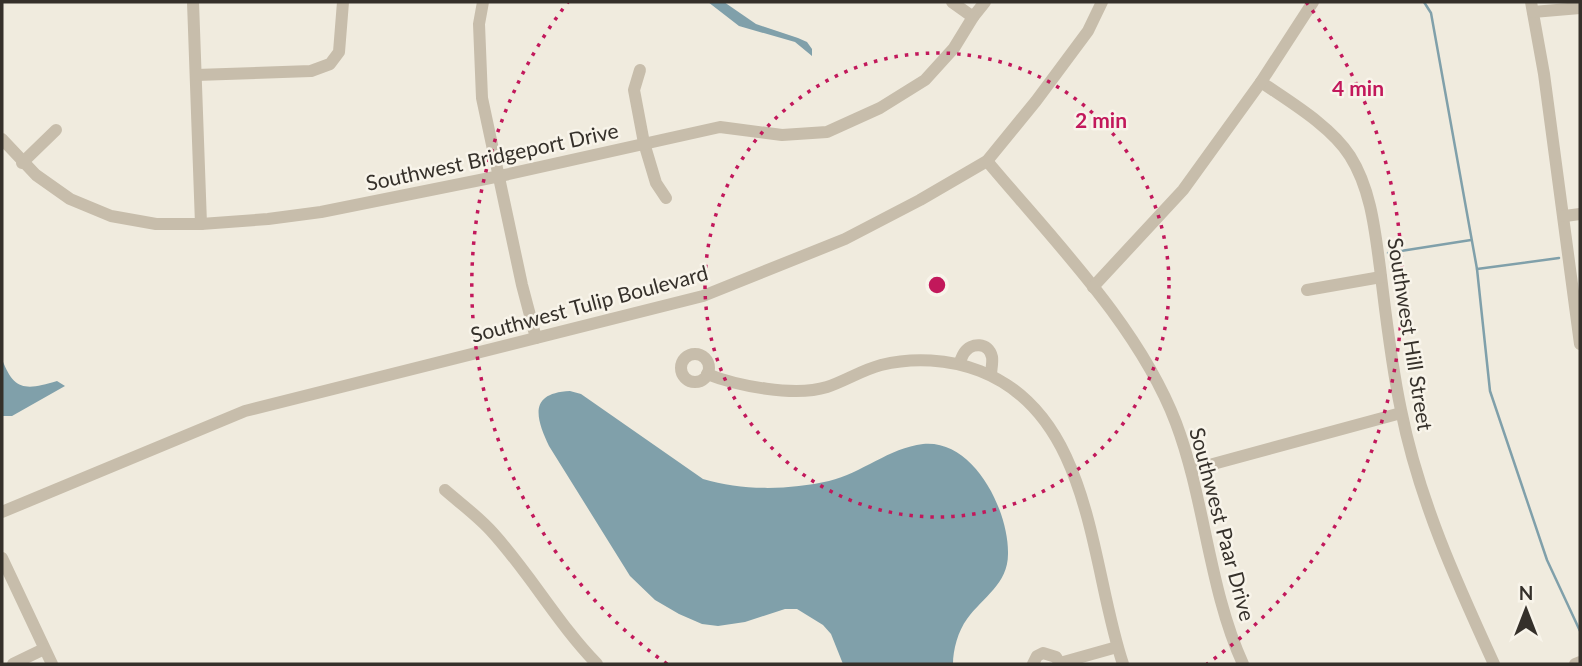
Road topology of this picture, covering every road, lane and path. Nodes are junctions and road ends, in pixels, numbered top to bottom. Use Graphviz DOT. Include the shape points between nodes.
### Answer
graph roads {
  1 [pos="193,2"];
  2 [pos="344,2"];
  3 [pos="483,2"];
  4 [pos="952,2"];
  5 [pos="985,2"];
  6 [pos="1102,2"];
  7 [pos="1313,2"];
  8 [pos="1532,7"];
  9 [pos="1580,8"];
  10 [pos="973,18"];
  11 [pos="640,70"];
  12 [pos="196,75"];
  13 [pos="1261,82"];
  14 [pos="56,130"];
  15 [pos="2,139"];
  16 [pos="644,143"];
  17 [pos="987,161"];
  18 [pos="22,163"];
  19 [pos="500,176"];
  20 [pos="666,198"];
  21 [pos="1580,214"];
  22 [pos="1564,216"];
  23 [pos="201,225"];
  24 [pos="1381,277"];
  25 [pos="1093,287"];
  26 [pos="1307,290"];
  27 [pos="536,338"];
  28 [pos="1580,344"];
  29 [pos="959,364"];
  30 [pos="707,374"];
  31 [pos="991,375"];
  32 [pos="1401,413"];
  33 [pos="1191,470"];
  34 [pos="445,490"];
  35 [pos="2,512"];
  36 [pos="2,558"];
  37 [pos="1117,647"];
  38 [pos="44,649"];
  39 [pos="1580,662"];
  40 [pos="1060,663"];
  41 [pos="13,664"];
  42 [pos="52,664"];
  43 [pos="597,664"];
  44 [pos="1032,664"];
  45 [pos="1123,664"];
  46 [pos="1243,664"];
  47 [pos="1494,664"];
  48 [pos="1575,664"];
  1 -- 12 [label="street"];
  2 -- 12 [label="street" via="339,52 330,64 311,71"];
  3 -- 19 [label="street" via="479,24 482,97"];
  4 -- 10 [label="street"];
  5 -- 10 [label="street, Southwest Bridgeport Drive"];
  6 -- 17 [label="street, Southwest Tulip Boulevard" via="1088,31"];
  7 -- 13 [label="street"];
  8 -- 9 [label="street"];
  8 -- 22 [label="street"];
  10 -- 16 [label="street, Southwest Bridgeport Drive" via="925,80 880,108 827,132 782,135 720,127"];
  11 -- 16 [label="street" via="634,90"];
  12 -- 23 [label="street"];
  13 -- 24 [label="street, Southwest Hill Street" via="1315,118 1350,155 1366,189"];
  13 -- 25 [label="street" via="1183,190"];
  14 -- 18 [label="street"];
  15 -- 18 [label="street, Southwest Bridgeport Drive"];
  16 -- 19 [label="street, Southwest Bridgeport Drive"];
  16 -- 20 [label="street" via="656,183"];
  17 -- 25 [label="street, Southwest Paar Drive"];
  17 -- 27 [label="street, Southwest Tulip Boulevard" via="845,239 703,296"];
  18 -- 23 [label="street, Southwest Bridgeport Drive" via="71,199 111,216"];
  19 -- 23 [label="street, Southwest Bridgeport Drive" via="321,212"];
  19 -- 27 [label="street"];
  21 -- 22 [label="street"];
  22 -- 28 [label="street"];
  24 -- 26 [label="street"];
  24 -- 32 [label="street, Southwest Hill Street"];
  25 -- 33 [label="street, Southwest Paar Drive" via="1127,331 1160,388"];
  27 -- 35 [label="street, Southwest Tulip Boulevard" via="245,411"];
  29 -- 30 [label="street" via="901,361 825,388 792,392"];
  29 -- 31 [label="street"];
  29 -- 31 [label="street" via="965,351 982,345 992,356"];
  31 -- 37 [label="street" via="1033,404 1066,455 1084,507"];
  32 -- 33 [label="street"];
  32 -- 47 [label="street, Southwest Hill Street" via="1421,491"];
  33 -- 46 [label="street, Southwest Paar Drive" via="1220,594"];
  34 -- 43 [label="street" via="492,532"];
  36 -- 38 [label="street"];
  37 -- 40 [label="street"];
  37 -- 45 [label="street"];
  38 -- 41 [label="street"];
  38 -- 42 [label="street"];
  39 -- 48 [label="street"];
  40 -- 44 [label="street" via="1044,653"];
}
